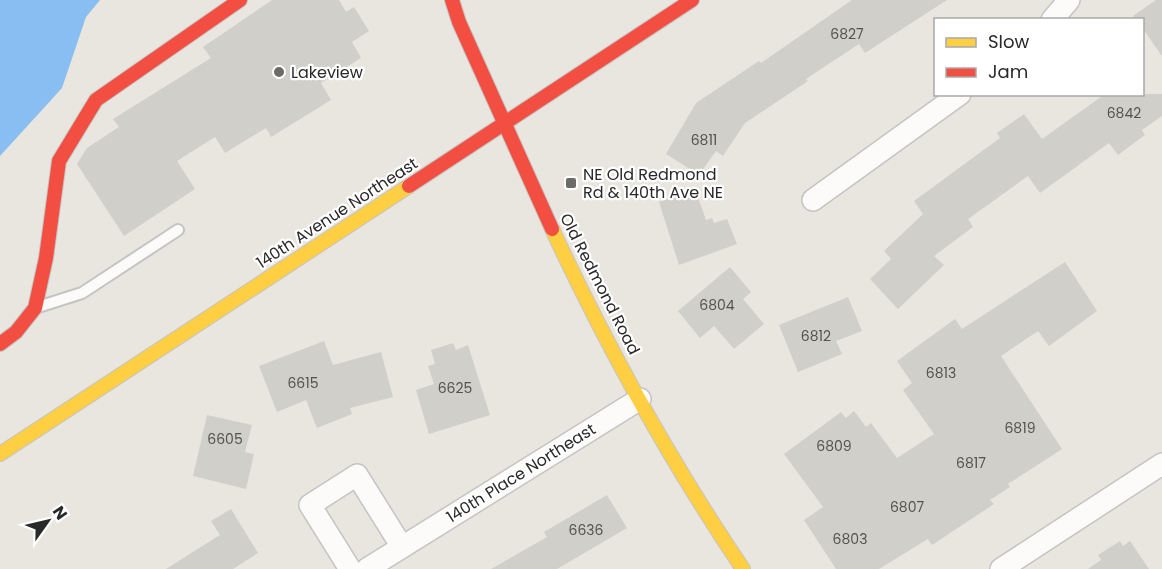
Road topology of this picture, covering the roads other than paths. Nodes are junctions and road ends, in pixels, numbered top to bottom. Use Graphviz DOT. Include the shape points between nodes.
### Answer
graph roads {
  1 [pos="240,0"];
  2 [pos="452,0"];
  3 [pos="692,0"];
  4 [pos="1069,0"];
  5 [pos="1054,18"];
  6 [pos="957,96"];
  7 [pos="504,122"];
  8 [pos="813,200"];
  9 [pos="178,230"];
  10 [pos="35,308"];
  11 [pos="0,344"];
  12 [pos="640,399"];
  13 [pos="0,454"];
  14 [pos="1162,464"];
  15 [pos="402,547"];
  16 [pos="350,569"];
  17 [pos="367,569"];
  18 [pos="743,569"];
  19 [pos="1001,569"];
  1 -- 10 [label="street" via="96,100 59,161"];
  2 -- 7 [label="street, Old Redmond Road"];
  3 -- 7 [label="street, 140th Avenue Northeast"];
  4 -- 5 [label="street"];
  6 -- 8 [label="street"];
  7 -- 12 [label="street, Old Redmond Road" via="554,233"];
  7 -- 13 [label="street, 140th Avenue Northeast"];
  9 -- 10 [label="lane" via="82,293"];
  10 -- 11 [label="street" via="16,332"];
  12 -- 15 [label="street, 140th Place Northeast"];
  12 -- 18 [label="street, Old Redmond Road" via="695,500"];
  14 -- 19 [label="street"];
  15 -- 16 [label="street" via="357,475 310,505"];
  15 -- 17 [label="street, 140th Place Northeast"];
}
